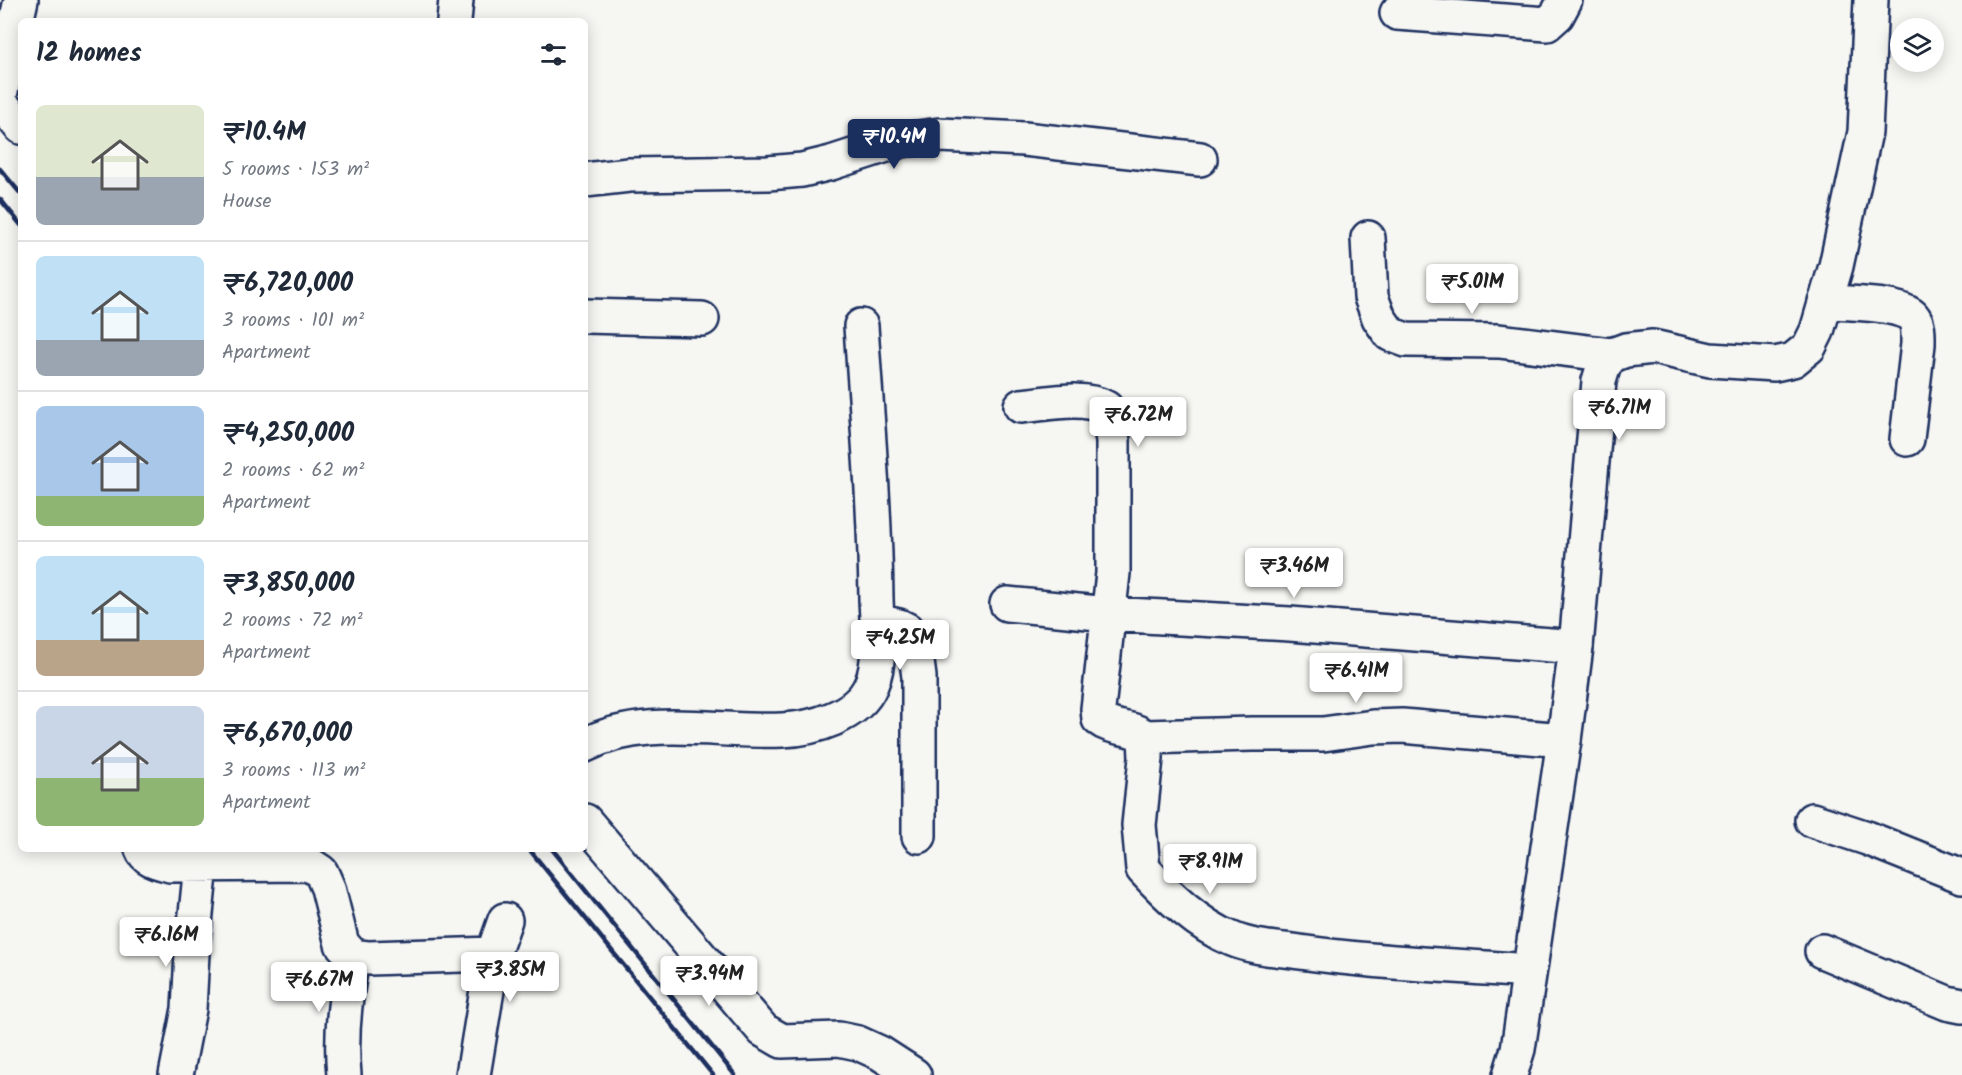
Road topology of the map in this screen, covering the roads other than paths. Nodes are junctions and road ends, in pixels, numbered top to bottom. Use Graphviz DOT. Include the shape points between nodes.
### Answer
graph roads {
  1 [pos="21,0"];
  2 [pos="456,0"];
  3 [pos="1565,0"];
  4 [pos="1871,0"];
  5 [pos="1397,14"];
  6 [pos="454,18"];
  7 [pos="0,95"];
  8 [pos="0,102"];
  9 [pos="18,123"];
  10 [pos="1200,159"];
  11 [pos="588,180"];
  12 [pos="1368,238"];
  13 [pos="1825,302"];
  14 [pos="588,316"];
  15 [pos="702,319"];
  16 [pos="861,326"];
  17 [pos="1612,355"];
  18 [pos="1021,406"];
  19 [pos="1907,439"];
  20 [pos="1007,604"];
  21 [pos="1108,614"];
  22 [pos="877,621"];
  23 [pos="1576,647"];
  24 [pos="1145,737"];
  25 [pos="1564,740"];
  26 [pos="588,744"];
  27 [pos="1812,820"];
  28 [pos="588,825"];
  29 [pos="919,836"];
  30 [pos="143,852"];
  31 [pos="201,865"];
  32 [pos="1962,876"];
  33 [pos="505,920"];
  34 [pos="1822,951"];
  35 [pos="493,954"];
  36 [pos="353,956"];
  37 [pos="1529,971"];
  38 [pos="1962,1006"];
  39 [pos="176,1075"];
  40 [pos="344,1075"];
  41 [pos="472,1075"];
  42 [pos="914,1075"];
  43 [pos="1510,1075"];
  1 -- 7 [label="street"];
  2 -- 6 [label="street"];
  3 -- 5 [label="street" via="1547,24"];
  4 -- 13 [label="street" via="1865,132"];
  8 -- 9 [label="street"];
  10 -- 11 [label="street" via="1024,139 940,135 902,140 802,170"];
  12 -- 17 [label="street" via="1371,297 1390,334 1406,340 1499,341"];
  13 -- 17 [label="street" via="1809,347 1793,360 1775,364 1710,360 1653,347"];
  13 -- 19 [label="street" via="1895,308 1915,319 1918,344"];
  14 -- 15 [label="street"];
  16 -- 22 [label="street"];
  17 -- 23 [label="street" via="1599,381"];
  18 -- 21 [label="street" via="1081,402 1106,408 1113,441 1113,573"];
  20 -- 21 [label="street"];
  21 -- 23 [label="street"];
  21 -- 24 [label="street" via="1099,719 1114,727 1138,731"];
  22 -- 26 [label="street" via="878,654 872,685 860,702 844,714 784,730 624,730"];
  22 -- 29 [label="street" via="899,626 914,639 919,677"];
  23 -- 25 [label="street"];
  24 -- 25 [label="street" via="1323,734 1402,726"];
  24 -- 37 [label="street" via="1139,825 1143,868 1204,924 1233,940 1325,956"];
  25 -- 37 [label="street"];
  27 -- 32 [label="street"];
  28 -- 42 [label="street" via="764,1030 782,1041 839,1039 858,1043"];
  30 -- 31 [label="street" via="154,861 170,865"];
  31 -- 36 [label="street" via="309,864 321,872 342,945"];
  31 -- 39 [label="street" via="189,1010"];
  33 -- 35 [label="street"];
  34 -- 38 [label="street"];
  35 -- 36 [label="street"];
  35 -- 41 [label="street"];
  36 -- 40 [label="street" via="344,1022"];
  37 -- 43 [label="street" via="1518,1049"];
}
